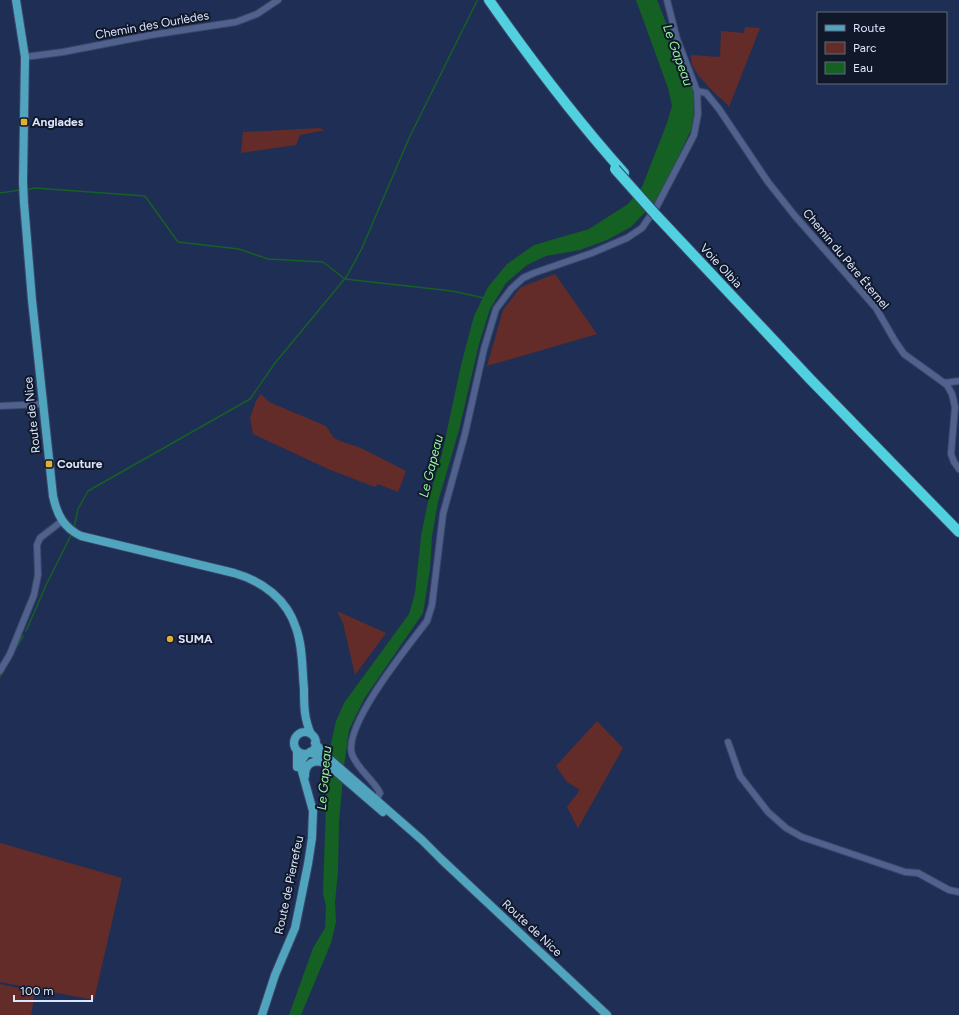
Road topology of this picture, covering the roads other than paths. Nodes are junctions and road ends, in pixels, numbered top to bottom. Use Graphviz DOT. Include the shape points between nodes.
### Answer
graph roads {
  1 [pos="16,0"];
  2 [pos="278,0"];
  3 [pos="483,0"];
  4 [pos="489,0"];
  5 [pos="667,0"];
  6 [pos="24,57"];
  7 [pos="697,91"];
  8 [pos="616,167"];
  9 [pos="658,214"];
  10 [pos="959,381"];
  11 [pos="944,383"];
  12 [pos="43,404"];
  13 [pos="0,406"];
  14 [pos="959,469"];
  15 [pos="62,521"];
  16 [pos="959,525"];
  17 [pos="959,532"];
  18 [pos="0,671"];
  19 [pos="304,712"];
  20 [pos="300,733"];
  21 [pos="311,734"];
  22 [pos="728,742"];
  23 [pos="316,743"];
  24 [pos="297,751"];
  25 [pos="308,753"];
  26 [pos="325,760"];
  27 [pos="305,781"];
  28 [pos="351,782"];
  29 [pos="375,801"];
  30 [pos="312,827"];
  31 [pos="441,859"];
  32 [pos="959,892"];
  33 [pos="262,1015"];
  34 [pos="607,1015"];
  1 -- 6 [label="main road, Route de Nice"];
  2 -- 6 [label="street, Chemin des Ourlèdes" via="257,14 236,22"];
  3 -- 8 [label="highway, Voie Olbia" via="556,97"];
  4 -- 8 [label="highway, Voie Olbia"];
  5 -- 7 [label="street" via="677,40"];
  6 -- 12 [label="main road, Route de Nice" via="23,182"];
  7 -- 11 [label="street, Chemin du Père Éternel" via="706,93 768,182 876,308 904,354"];
  7 -- 29 [label="street" via="698,114 694,135 657,206 642,228 627,238 592,253 523,278 496,309 443,514 432,606 427,621 369,700 352,738 351,752 354,759 380,794"];
  8 -- 9 [label="highway, Voie Olbia"];
  9 -- 16 [label="highway, Voie Olbia"];
  9 -- 17 [label="highway, Voie Olbia" via="820,390"];
  10 -- 11 [label="street"];
  11 -- 14 [label="street, Chemin du Père Éternel" via="952,394 955,407 951,454"];
  12 -- 13 [label="street"];
  12 -- 15 [label="main road, Route de Nice" via="53,496"];
  15 -- 18 [label="street" via="40,538 37,545 38,575 34,595 10,654"];
  15 -- 19 [label="main road, Route de Nice" via="72,532 81,536 234,573 256,581 274,594 296,627 302,666"];
  19 -- 20 [label="main road"];
  19 -- 21 [label="main road"];
  20 -- 21 [label="main road"];
  20 -- 24 [label="main road" via="294,743"];
  21 -- 23 [label="main road"];
  22 -- 32 [label="street" via="740,776 768,812 786,828 802,837 905,872 918,873 948,890"];
  23 -- 25 [label="main road"];
  23 -- 26 [label="main road"];
  24 -- 25 [label="main road"];
  24 -- 30 [label="main road" via="297,770"];
  25 -- 26 [label="main road"];
  25 -- 27 [label="main road" via="301,764"];
  26 -- 27 [label="main road" via="310,763 306,768"];
  26 -- 28 [label="main road"];
  27 -- 30 [label="main road" via="313,811"];
  28 -- 29 [label="main road"];
  28 -- 31 [label="main road" via="419,843"];
  29 -- 31 [label="main road"];
  30 -- 33 [label="main road, Route de Pierrefeu" via="308,864 295,928 275,975"];
  31 -- 34 [label="main road, Route de Nice"];
}
